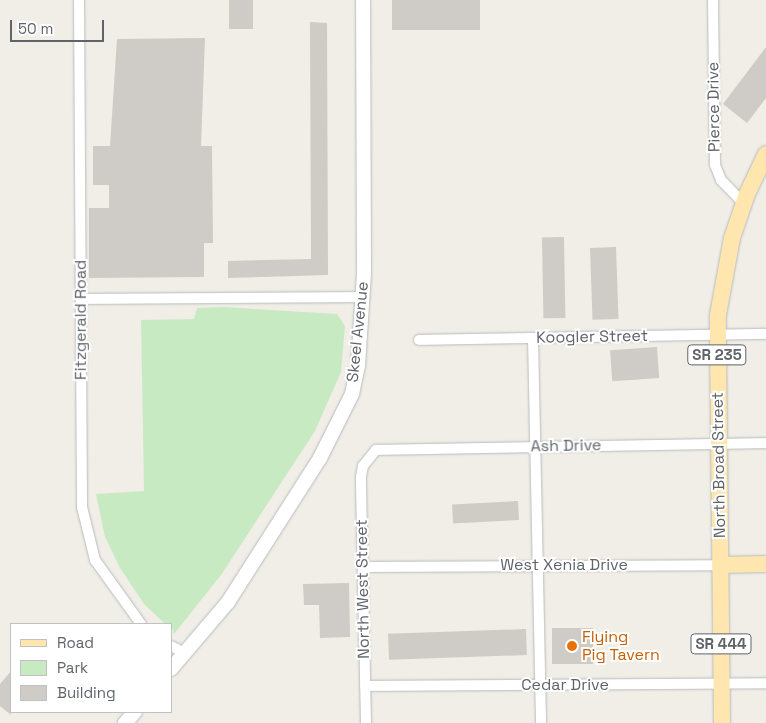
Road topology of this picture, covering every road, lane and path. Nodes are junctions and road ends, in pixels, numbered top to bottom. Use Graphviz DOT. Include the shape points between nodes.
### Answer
graph roads {
  1 [pos="79,0"];
  2 [pos="363,0"];
  3 [pos="713,0"];
  4 [pos="766,154"];
  5 [pos="743,203"];
  6 [pos="363,297"];
  7 [pos="81,299"];
  8 [pos="766,334"];
  9 [pos="717,335"];
  10 [pos="533,338"];
  11 [pos="419,340"];
  12 [pos="719,443"];
  13 [pos="766,443"];
  14 [pos="536,447"];
  15 [pos="369,457"];
  16 [pos="766,564"];
  17 [pos="538,565"];
  18 [pos="720,565"];
  19 [pos="363,567"];
  20 [pos="140,623"];
  21 [pos="172,647"];
  22 [pos="185,654"];
  23 [pos="172,668"];
  24 [pos="766,683"];
  25 [pos="722,684"];
  26 [pos="365,686"];
  27 [pos="541,686"];
  28 [pos="134,713"];
  29 [pos="125,723"];
  30 [pos="366,723"];
  31 [pos="541,723"];
  32 [pos="722,723"];
  1 -- 7 [label="street, Fitzgerald Road"];
  2 -- 6 [label="street, Skeel Avenue"];
  3 -- 5 [label="street, Pierce Drive" via="715,165 721,180"];
  4 -- 5 [label="main road, North Broad Street / SR 235"];
  5 -- 9 [label="main road, North Broad Street / SR 235" via="726,262"];
  6 -- 7 [label="street"];
  6 -- 22 [label="street, Skeel Avenue" via="358,366 340,423 228,602"];
  7 -- 20 [label="street, Fitzgerald Road" via="82,507 86,532 95,560"];
  8 -- 9 [label="street, Koogler Street"];
  9 -- 10 [label="street, Koogler Street"];
  9 -- 12 [label="main road, North Broad Street / SR 235"];
  10 -- 11 [label="street, Koogler Street"];
  10 -- 14 [label="street"];
  12 -- 13 [label="street, Ash Drive"];
  12 -- 14 [label="street, Ash Drive"];
  12 -- 18 [label="main road, North Broad Street / SR 235"];
  14 -- 15 [label="street, Ash Drive" via="386,449 376,450"];
  14 -- 17 [label="street"];
  15 -- 19 [label="street, North West Street" via="361,477"];
  16 -- 18 [label="main road, West Xenia Drive"];
  17 -- 18 [label="street, West Xenia Drive"];
  17 -- 19 [label="street, West Xenia Drive"];
  17 -- 27 [label="street"];
  18 -- 25 [label="main road, North Broad Street / SR 444"];
  19 -- 26 [label="street, North West Street"];
  21 -- 22 [label="street"];
  22 -- 23 [label="street, Skeel Avenue"];
  24 -- 25 [label="street, Cedar Drive"];
  25 -- 27 [label="street, Cedar Drive"];
  25 -- 32 [label="main road, North Broad Street / SR 444"];
  26 -- 27 [label="street, Cedar Drive"];
  26 -- 30 [label="street, North West Street"];
  27 -- 31 [label="street"];
  28 -- 29 [label="street"];
}
